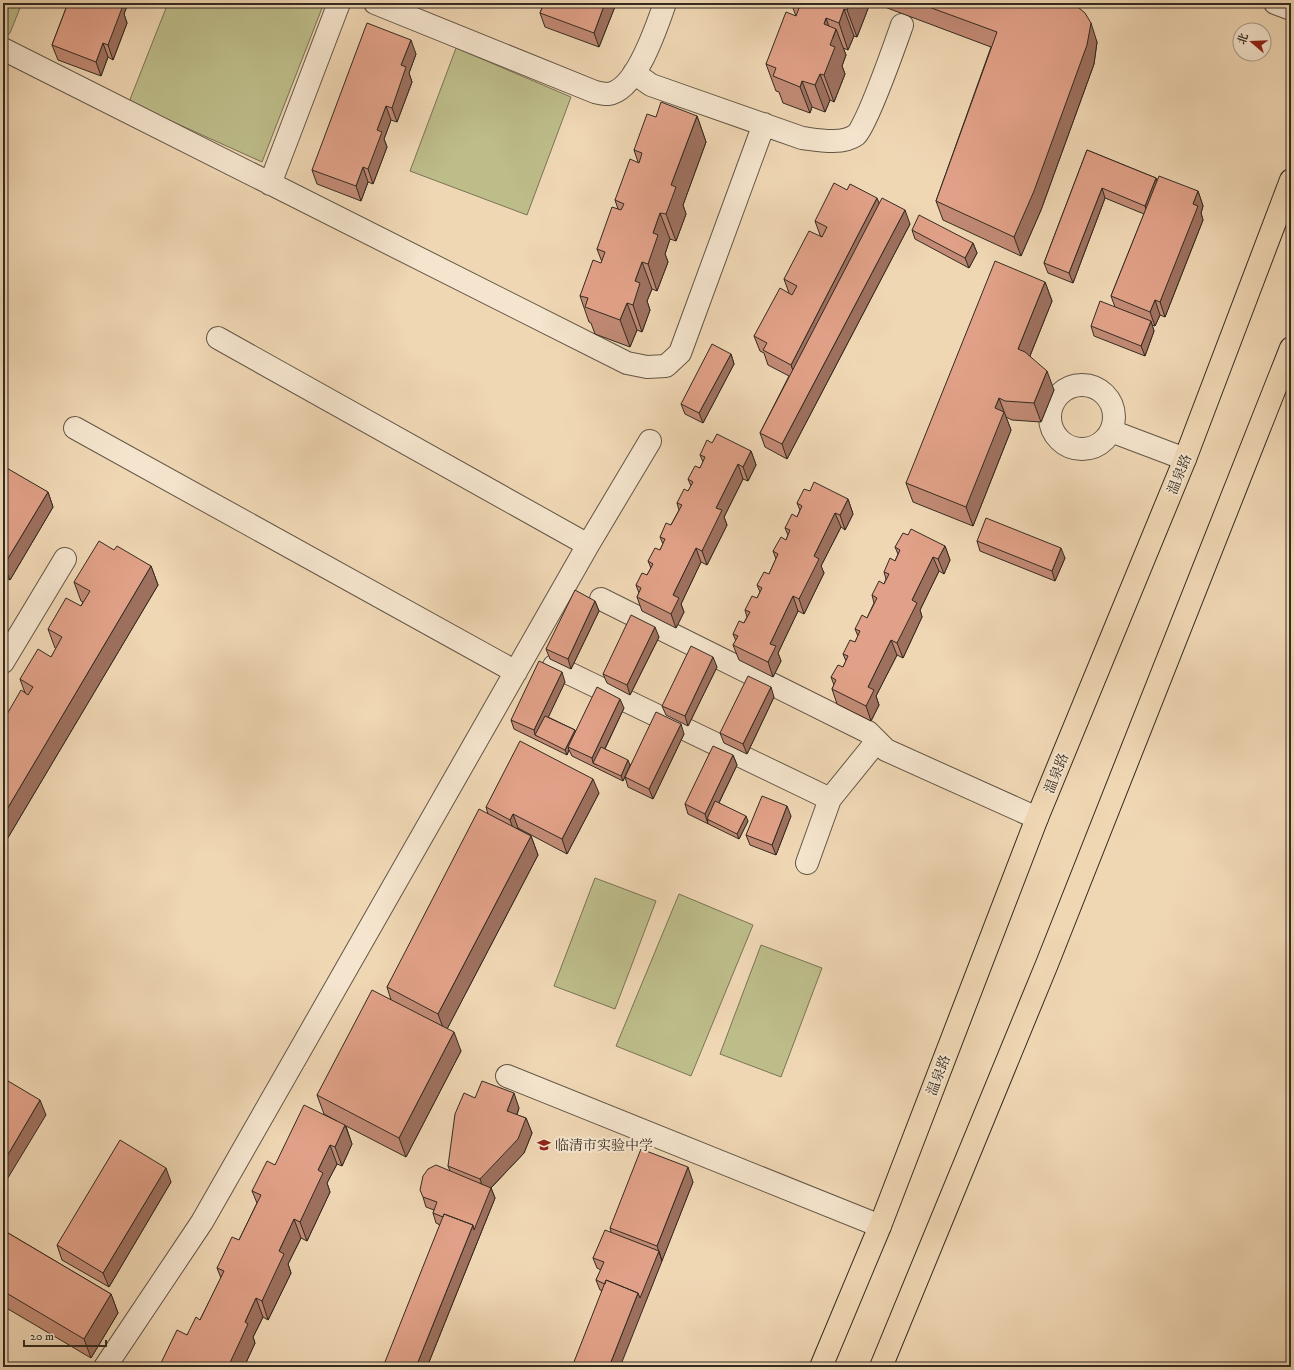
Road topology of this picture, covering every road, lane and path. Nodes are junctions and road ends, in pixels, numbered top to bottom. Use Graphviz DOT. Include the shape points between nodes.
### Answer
graph roads {
  1 [pos="339,3"];
  2 [pos="375,3"];
  3 [pos="665,3"];
  4 [pos="1275,3"];
  5 [pos="1291,9"];
  6 [pos="902,25"];
  7 [pos="3,49"];
  8 [pos="634,73"];
  9 [pos="764,124"];
  10 [pos="1291,180"];
  11 [pos="270,184"];
  12 [pos="218,338"];
  13 [pos="1291,348"];
  14 [pos="75,428"];
  15 [pos="1111,430"];
  16 [pos="650,441"];
  17 [pos="1185,459"];
  18 [pos="588,545"];
  19 [pos="65,560"];
  20 [pos="601,599"];
  21 [pos="3,662"];
  22 [pos="554,666"];
  23 [pos="516,672"];
  24 [pos="876,741"];
  25 [pos="830,799"];
  26 [pos="1037,818"];
  27 [pos="807,863"];
  28 [pos="507,1076"];
  29 [pos="880,1226"];
  30 [pos="105,1367"];
  31 [pos="821,1367"];
  32 [pos="881,1367"];
  1 -- 11 [label="street"];
  2 -- 8 [label="street" via="596,92 609,94 624,86"];
  3 -- 8 [label="street" via="650,42"];
  4 -- 5 [label="street"];
  6 -- 9 [label="street" via="867,118 857,134 845,139 832,140 802,138"];
  7 -- 11 [label="street"];
  8 -- 9 [label="street" via="652,85"];
  9 -- 11 [label="street" via="680,354 666,366 647,367 627,363"];
  10 -- 17 [label="main road, 温泉路"];
  12 -- 18 [label="street"];
  13 -- 32 [label="main road" via="1048,964"];
  14 -- 23 [label="street"];
  15 -- 17 [label="street"];
  16 -- 18 [label="street"];
  17 -- 26 [label="main road, 温泉路"];
  18 -- 23 [label="street"];
  19 -- 21 [label="street"];
  20 -- 24 [label="street" via="868,732"];
  22 -- 25 [label="street"];
  23 -- 30 [label="street" via="202,1222"];
  24 -- 25 [label="street"];
  24 -- 26 [label="street" via="886,750"];
  25 -- 27 [label="street"];
  26 -- 29 [label="main road, 温泉路"];
  28 -- 29 [label="street"];
  29 -- 31 [label="main road, 温泉路"];
}
